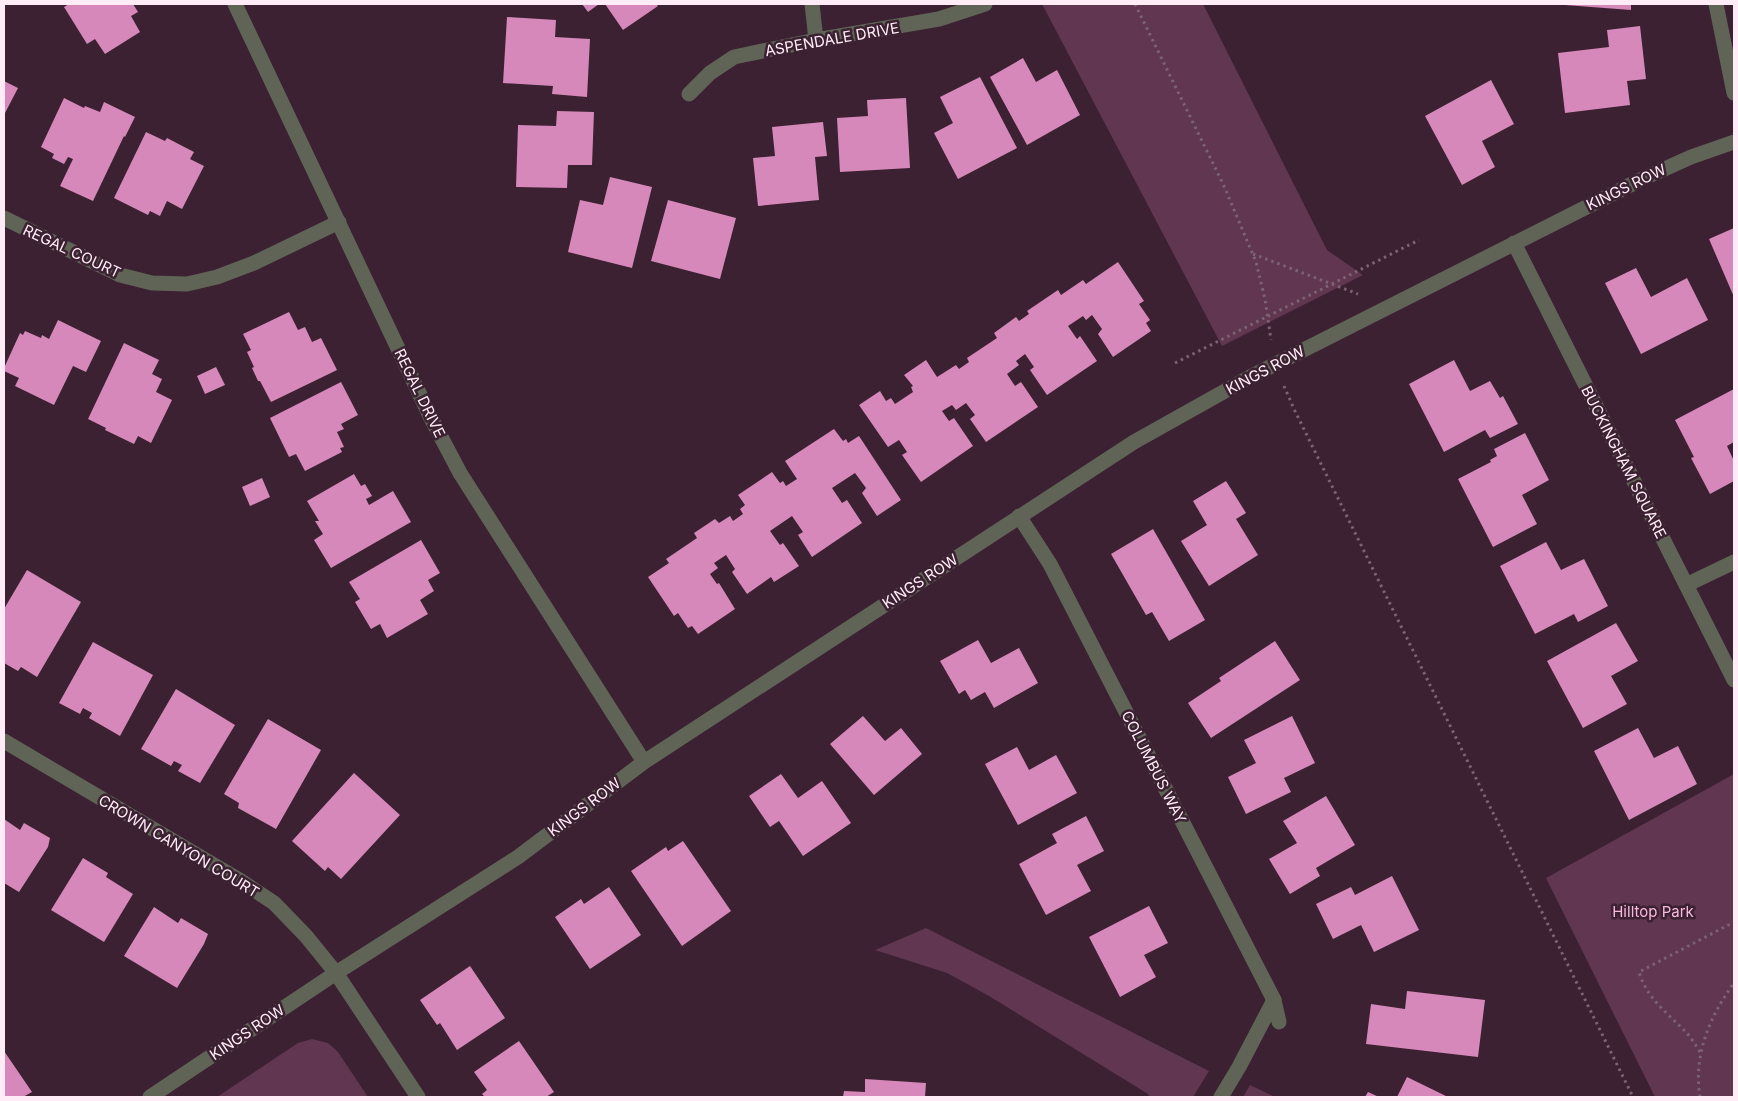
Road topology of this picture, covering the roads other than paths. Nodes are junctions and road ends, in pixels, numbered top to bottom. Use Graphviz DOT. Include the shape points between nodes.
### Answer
graph roads {
  1 [pos="234,4"];
  2 [pos="812,4"];
  3 [pos="986,4"];
  4 [pos="1716,4"];
  5 [pos="816,40"];
  6 [pos="1734,93"];
  7 [pos="689,94"];
  8 [pos="1734,142"];
  9 [pos="4,218"];
  10 [pos="339,222"];
  11 [pos="1514,244"];
  12 [pos="1019,516"];
  13 [pos="1734,562"];
  14 [pos="1686,585"];
  15 [pos="1734,680"];
  16 [pos="4,741"];
  17 [pos="644,762"];
  18 [pos="336,973"];
  19 [pos="1274,1000"];
  20 [pos="1279,1022"];
  21 [pos="150,1097"];
  22 [pos="418,1097"];
  23 [pos="1221,1097"];
  1 -- 10 [label="street, REGAL DRIVE"];
  2 -- 5 [label="street"];
  3 -- 5 [label="street, ASPENDALE DRIVE" via="939,19"];
  4 -- 6 [label="street"];
  5 -- 7 [label="street, ASPENDALE DRIVE" via="734,57 710,72"];
  8 -- 11 [label="street, KINGS ROW" via="1640,180"];
  9 -- 10 [label="street, REGAL COURT" via="120,275 152,283 187,284 217,278 254,263"];
  10 -- 17 [label="street, REGAL DRIVE" via="460,473"];
  11 -- 12 [label="street, KINGS ROW" via="1275,364 1134,442"];
  11 -- 14 [label="street, BUCKINGHAM SQUARE"];
  12 -- 17 [label="street, KINGS ROW"];
  12 -- 19 [label="street, COLUMBUS WAY" via="1050,564"];
  13 -- 14 [label="street"];
  14 -- 15 [label="street, BUCKINGHAM SQUARE"];
  16 -- 18 [label="street, CROWN CANYON COURT" via="274,903"];
  17 -- 18 [label="street, KINGS ROW" via="518,857"];
  18 -- 21 [label="street, KINGS ROW"];
  18 -- 22 [label="street, CROWN CANYON COURT"];
  19 -- 20 [label="street, COLUMBUS WAY"];
  19 -- 23 [label="street"];
}
